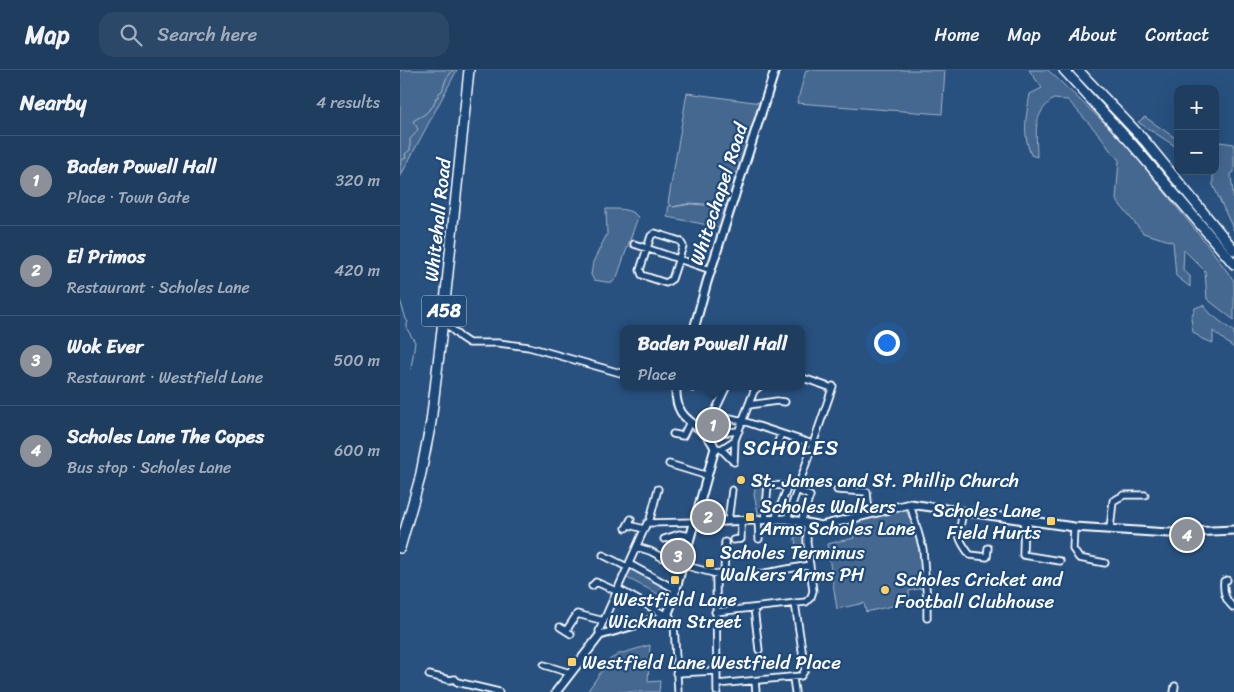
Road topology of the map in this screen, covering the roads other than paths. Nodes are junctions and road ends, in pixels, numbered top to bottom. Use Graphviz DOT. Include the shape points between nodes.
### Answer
graph roads {
  1 [pos="469,70"];
  2 [pos="774,70"];
  3 [pos="1064,70"];
  4 [pos="1078,70"];
  5 [pos="634,244"];
  6 [pos="647,249"];
  7 [pos="1234,250"];
  8 [pos="678,259"];
  9 [pos="1234,264"];
  10 [pos="711,270"];
  11 [pos="443,322"];
  12 [pos="695,325"];
  13 [pos="620,373"];
  14 [pos="805,379"];
  15 [pos="677,390"];
  16 [pos="725,390"];
  17 [pos="755,390"];
  18 [pos="785,402"];
  19 [pos="749,405"];
  20 [pos="743,421"];
  21 [pos="690,422"];
  22 [pos="739,431"];
  23 [pos="673,434"];
  24 [pos="707,434"];
  25 [pos="782,434"];
  26 [pos="735,440"];
  27 [pos="777,444"];
  28 [pos="814,444"];
  29 [pos="718,448"];
  30 [pos="669,464"];
  31 [pos="708,476"];
  32 [pos="658,489"];
  33 [pos="732,490"];
  34 [pos="797,490"];
  35 [pos="837,490"];
  36 [pos="1145,495"];
  37 [pos="910,504"];
  38 [pos="963,512"];
  39 [pos="869,513"];
  40 [pos="787,519"];
  41 [pos="762,520"];
  42 [pos="775,520"];
  43 [pos="1024,520"];
  44 [pos="728,521"];
  45 [pos="741,521"];
  46 [pos="695,522"];
  47 [pos="804,522"];
  48 [pos="649,523"];
  49 [pos="629,524"];
  50 [pos="1074,526"];
  51 [pos="644,528"];
  52 [pos="1110,529"];
  53 [pos="1234,530"];
  54 [pos="691,536"];
  55 [pos="664,539"];
  56 [pos="759,539"];
  57 [pos="733,540"];
  58 [pos="725,542"];
  59 [pos="636,547"];
  60 [pos="400,548"];
  61 [pos="988,548"];
  62 [pos="603,556"];
  63 [pos="719,557"];
  64 [pos="726,558"];
  65 [pos="1060,561"];
  66 [pos="1106,563"];
  67 [pos="628,565"];
  68 [pos="810,565"];
  69 [pos="683,566"];
  70 [pos="716,575"];
  71 [pos="724,577"];
  72 [pos="1227,580"];
  73 [pos="596,582"];
  74 [pos="617,590"];
  75 [pos="677,590"];
  76 [pos="795,603"];
  77 [pos="754,608"];
  78 [pos="1234,608"];
  79 [pos="715,612"];
  80 [pos="666,614"];
  81 [pos="927,618"];
  82 [pos="604,621"];
  83 [pos="560,627"];
  84 [pos="600,635"];
  85 [pos="759,650"];
  86 [pos="544,665"];
  87 [pos="716,671"];
  88 [pos="570,673"];
  89 [pos="676,673"];
  90 [pos="428,676"];
  91 [pos="793,678"];
  92 [pos="755,681"];
  93 [pos="717,684"];
  94 [pos="499,692"];
  95 [pos="556,692"];
  96 [pos="678,692"];
  97 [pos="717,692"];
  98 [pos="756,692"];
  99 [pos="795,692"];
  1 -- 11 [label="highway, Whitehall Road / A58"];
  2 -- 10 [label="main road, Whitechapel Road"];
  3 -- 9 [label="highway" via="1144,157"];
  4 -- 7 [label="highway" via="1138,134"];
  5 -- 6 [label="street"];
  6 -- 8 [label="street"];
  6 -- 8 [label="street" via="651,236 656,233 680,241 683,246"];
  6 -- 8 [label="street" via="640,270 642,275 666,283 672,279"];
  8 -- 10 [label="street"];
  10 -- 12 [label="main road, Whitechapel Road"];
  11 -- 13 [label="street" via="469,343 529,348"];
  11 -- 60 [label="highway, Whitehall Road / A58" via="431,422 420,478"];
  14 -- 28 [label="street" via="833,387"];
  15 -- 21 [label="main road" via="682,416"];
  16 -- 20 [label="street" via="716,409 717,415"];
  17 -- 19 [label="street"];
  18 -- 19 [label="street"];
  19 -- 20 [label="street"];
  20 -- 22 [label="street"];
  20 -- 25 [label="street"];
  21 -- 23 [label="street" via="682,439"];
  21 -- 24 [label="main road"];
  22 -- 24 [label="street"];
  22 -- 26 [label="street"];
  24 -- 29 [label="main road"];
  25 -- 27 [label="street"];
  25 -- 28 [label="street"];
  26 -- 29 [label="street"];
  26 -- 29 [label="street" via="734,462"];
  28 -- 34 [label="street"];
  29 -- 31 [label="main road"];
  30 -- 31 [label="street"];
  31 -- 46 [label="main road"];
  32 -- 48 [label="street"];
  33 -- 44 [label="street"];
  34 -- 40 [label="street"];
  34 -- 47 [label="street" via="810,496"];
  35 -- 39 [label="street" via="868,492"];
  36 -- 52 [label="street" via="1124,495 1113,501"];
  37 -- 38 [label="main road"];
  37 -- 39 [label="main road"];
  37 -- 81 [label="street" via="922,549"];
  38 -- 43 [label="main road"];
  38 -- 61 [label="street" via="959,540 970,554 987,560"];
  39 -- 47 [label="main road" via="821,526"];
  40 -- 42 [label="main road"];
  40 -- 47 [label="main road"];
  41 -- 42 [label="main road"];
  41 -- 42 [label="street" via="768,485 788,486"];
  41 -- 45 [label="main road"];
  41 -- 56 [label="street"];
  43 -- 50 [label="main road"];
  43 -- 65 [label="street" via="1024,555"];
  44 -- 45 [label="main road"];
  44 -- 46 [label="main road"];
  45 -- 57 [label="street" via="741,540"];
  46 -- 48 [label="street"];
  46 -- 54 [label="main road"];
  47 -- 68 [label="street"];
  48 -- 51 [label="street"];
  49 -- 51 [label="street"];
  50 -- 52 [label="main road"];
  50 -- 66 [label="street" via="1073,549 1079,558"];
  51 -- 59 [label="street"];
  52 -- 53 [label="main road" via="1169,533"];
  54 -- 55 [label="street" via="679,534"];
  54 -- 69 [label="main road"];
  58 -- 64 [label="street"];
  59 -- 67 [label="street"];
  59 -- 69 [label="street"];
  62 -- 67 [label="street"];
  63 -- 64 [label="street"];
  64 -- 71 [label="street"];
  67 -- 74 [label="street"];
  67 -- 75 [label="street"];
  68 -- 71 [label="street" via="743,577"];
  68 -- 76 [label="street" via="814,591 806,602"];
  69 -- 70 [label="street"];
  69 -- 75 [label="main road"];
  70 -- 71 [label="street"];
  70 -- 79 [label="street"];
  72 -- 78 [label="street" via="1224,581 1225,596"];
  73 -- 74 [label="street"];
  74 -- 80 [label="street"];
  74 -- 82 [label="street"];
  75 -- 80 [label="main road"];
  76 -- 77 [label="street"];
  76 -- 91 [label="street" via="805,670 801,676"];
  77 -- 79 [label="street"];
  77 -- 85 [label="street"];
  79 -- 87 [label="street"];
  80 -- 84 [label="main road"];
  80 -- 89 [label="street" via="674,624"];
  82 -- 83 [label="street" via="577,614 572,615 568,632"];
  82 -- 84 [label="street"];
  84 -- 88 [label="main road"];
  86 -- 88 [label="street"];
  87 -- 89 [label="street"];
  87 -- 93 [label="street"];
  88 -- 95 [label="main road"];
  89 -- 96 [label="street"];
  90 -- 94 [label="street"];
  91 -- 92 [label="street"];
  91 -- 99 [label="street"];
  92 -- 93 [label="street"];
  92 -- 98 [label="street"];
  93 -- 97 [label="street"];
}
